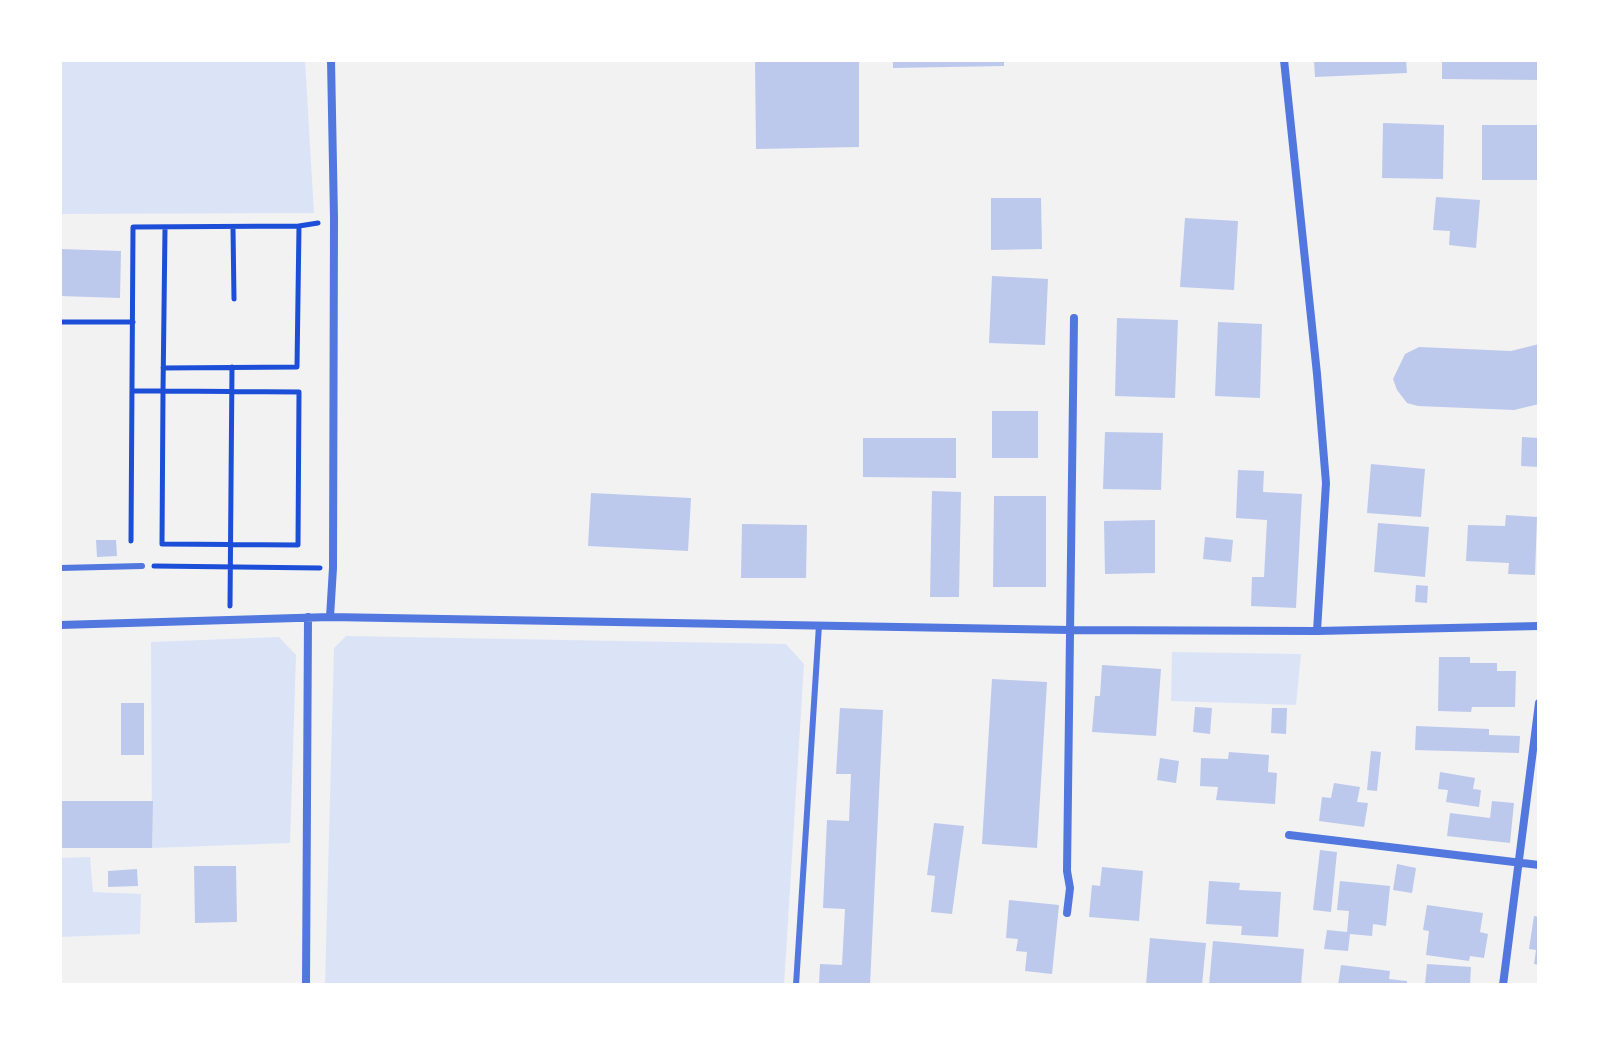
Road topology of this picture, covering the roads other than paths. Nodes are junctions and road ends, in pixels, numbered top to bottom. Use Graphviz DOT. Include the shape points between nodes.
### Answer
graph roads {
  1 [pos="331,60"];
  2 [pos="1284,60"];
  3 [pos="1074,318"];
  4 [pos="142,566"];
  5 [pos="60,568"];
  6 [pos="308,617"];
  7 [pos="330,617"];
  8 [pos="60,625"];
  9 [pos="819,625"];
  10 [pos="1539,626"];
  11 [pos="1070,630"];
  12 [pos="1317,631"];
  13 [pos="1539,703"];
  14 [pos="1289,835"];
  15 [pos="1517,863"];
  16 [pos="1539,865"];
  17 [pos="1067,913"];
  18 [pos="306,985"];
  19 [pos="796,985"];
  20 [pos="1503,985"];
  1 -- 7 [label="street"];
  2 -- 12 [label="street" via="1326,483"];
  3 -- 11 [label="street"];
  4 -- 5 [label="lane"];
  6 -- 7 [label="street"];
  6 -- 8 [label="street"];
  6 -- 18 [label="street"];
  7 -- 9 [label="street"];
  9 -- 11 [label="street"];
  9 -- 19 [label="lane"];
  10 -- 12 [label="street"];
  11 -- 12 [label="street"];
  11 -- 17 [label="street"];
  13 -- 15 [label="street"];
  14 -- 15 [label="street"];
  15 -- 16 [label="street"];
  15 -- 20 [label="street"];
}
